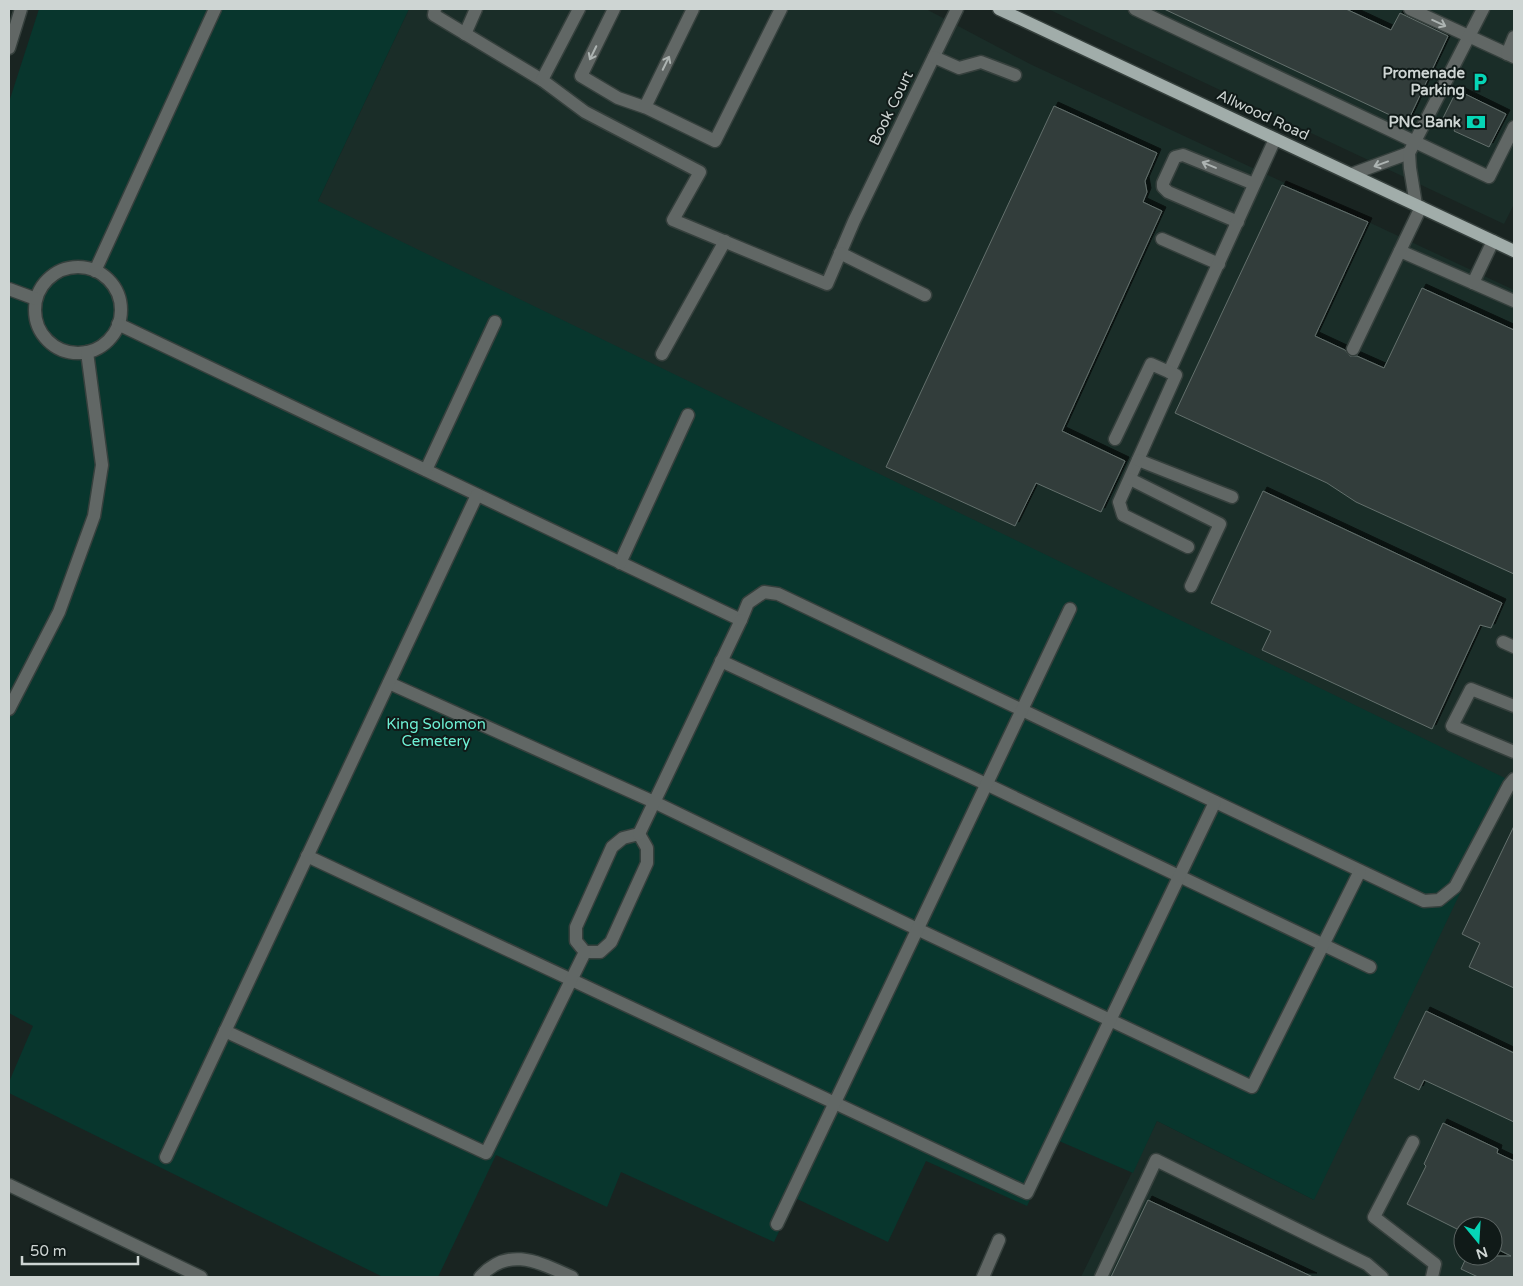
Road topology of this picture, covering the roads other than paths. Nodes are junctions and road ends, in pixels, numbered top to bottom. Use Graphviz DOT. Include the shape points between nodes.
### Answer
graph roads {
  1 [pos="21,9"];
  2 [pos="214,9"];
  3 [pos="435,9"];
  4 [pos="476,9"];
  5 [pos="579,9"];
  6 [pos="614,9"];
  7 [pos="693,9"];
  8 [pos="781,9"];
  9 [pos="957,9"];
  10 [pos="999,9"];
  11 [pos="1135,9"];
  12 [pos="1410,9"];
  13 [pos="1482,9"];
  14 [pos="465,34"];
  15 [pos="1469,37"];
  16 [pos="1514,37"];
  17 [pos="9,48"];
  18 [pos="1510,56"];
  19 [pos="934,57"];
  20 [pos="1015,76"];
  21 [pos="542,80"];
  22 [pos="644,107"];
  23 [pos="1514,127"];
  24 [pos="1275,139"];
  25 [pos="1415,141"];
  26 [pos="1409,153"];
  27 [pos="1352,174"];
  28 [pos="1254,184"];
  29 [pos="1419,206"];
  30 [pos="1238,222"];
  31 [pos="1162,239"];
  32 [pos="725,241"];
  33 [pos="1493,241"];
  34 [pos="1514,250"];
  35 [pos="1400,251"];
  36 [pos="840,253"];
  37 [pos="1219,264"];
  38 [pos="95,271"];
  39 [pos="1473,283"];
  40 [pos="9,289"];
  41 [pos="924,295"];
  42 [pos="36,299"];
  43 [pos="1514,301"];
  44 [pos="495,322"];
  45 [pos="118,324"];
  46 [pos="1353,349"];
  47 [pos="87,352"];
  48 [pos="662,354"];
  49 [pos="1169,372"];
  50 [pos="688,415"];
  51 [pos="1115,439"];
  52 [pos="1138,460"];
  53 [pos="426,470"];
  54 [pos="1130,479"];
  55 [pos="477,495"];
  56 [pos="1232,497"];
  57 [pos="1188,547"];
  58 [pos="620,563"];
  59 [pos="1191,586"];
  60 [pos="1070,609"];
  61 [pos="741,620"];
  62 [pos="721,661"];
  63 [pos="389,682"];
  64 [pos="1514,706"];
  65 [pos="9,709"];
  66 [pos="1021,710"];
  67 [pos="1514,752"];
  68 [pos="1514,779"];
  69 [pos="986,784"];
  70 [pos="654,802"];
  71 [pos="1215,802"];
  72 [pos="639,834"];
  73 [pos="307,856"];
  74 [pos="1360,871"];
  75 [pos="1179,877"];
  76 [pos="917,930"];
  77 [pos="1322,945"];
  78 [pos="585,952"];
  79 [pos="1370,967"];
  80 [pos="571,980"];
  81 [pos="1110,1021"];
  82 [pos="225,1031"];
  83 [pos="835,1103"];
  84 [pos="1413,1142"];
  85 [pos="166,1157"];
  86 [pos="9,1185"];
  87 [pos="777,1224"];
  88 [pos="999,1240"];
  89 [pos="201,1277"];
  90 [pos="480,1277"];
  91 [pos="572,1277"];
  92 [pos="982,1277"];
  93 [pos="1101,1277"];
  94 [pos="1382,1277"];
  95 [pos="1432,1277"];
  1 -- 17 [label="street"];
  2 -- 38 [label="street"];
  3 -- 14 [label="street" via="434,15"];
  4 -- 14 [label="street"];
  5 -- 21 [label="street"];
  6 -- 22 [label="street, one-way" via="581,76 618,98"];
  22 -- 7 [label="street, one-way"];
  8 -- 22 [label="street" via="715,141"];
  9 -- 19 [label="street, Book Court"];
  10 -- 24 [label="main road, Allwood Road"];
  11 -- 25 [label="street"];
  12 -- 15 [label="street, one-way"];
  13 -- 15 [label="street"];
  14 -- 21 [label="street"];
  15 -- 18 [label="street"];
  15 -- 25 [label="street"];
  16 -- 18 [label="street"];
  19 -- 20 [label="street" via="959,68 981,62"];
  19 -- 36 [label="street, Book Court"];
  21 -- 32 [label="street" via="585,112 700,172 673,220"];
  23 -- 25 [label="street" via="1489,177"];
  24 -- 27 [label="main road, Allwood Road"];
  24 -- 28 [label="street"];
  25 -- 26 [label="street"];
  26 -- 27 [label="street, one-way"];
  26 -- 29 [label="street"];
  27 -- 29 [label="main road, Allwood Road"];
  28 -- 30 [label="street"];
  28 -- 30 [label="street, one-way" via="1183,155 1176,157 1163,183 1168,192"];
  29 -- 33 [label="main road, Allwood Road"];
  29 -- 35 [label="street"];
  30 -- 37 [label="street"];
  31 -- 37 [label="street"];
  32 -- 36 [label="street, Book Court" via="827,284"];
  32 -- 48 [label="street"];
  33 -- 34 [label="main road, Allwood Road"];
  33 -- 39 [label="street"];
  35 -- 39 [label="street"];
  35 -- 46 [label="street"];
  36 -- 41 [label="street"];
  37 -- 49 [label="street"];
  38 -- 42 [label="street" via="78,267 64,269 42,286"];
  38 -- 45 [label="street" via="113,285 119,297 121,311"];
  39 -- 43 [label="street"];
  40 -- 42 [label="street"];
  42 -- 47 [label="street" via="38,327 47,339 58,348"];
  44 -- 53 [label="street"];
  45 -- 47 [label="street" via="111,337"];
  45 -- 53 [label="street"];
  47 -- 65 [label="street" via="102,465 94,516 59,612"];
  49 -- 51 [label="street" via="1151,364"];
  49 -- 52 [label="street" via="1176,375"];
  50 -- 58 [label="street"];
  52 -- 54 [label="street"];
  52 -- 56 [label="street"];
  53 -- 55 [label="street"];
  54 -- 57 [label="street" via="1119,502 1123,515"];
  54 -- 59 [label="street" via="1220,524"];
  55 -- 58 [label="street"];
  55 -- 63 [label="street"];
  58 -- 61 [label="street"];
  60 -- 66 [label="street"];
  61 -- 62 [label="street"];
  61 -- 66 [label="street" via="748,603 764,592 778,594"];
  62 -- 69 [label="street"];
  62 -- 70 [label="street"];
  63 -- 70 [label="street"];
  63 -- 73 [label="street"];
  64 -- 67 [label="street" via="1471,689 1452,726"];
  66 -- 69 [label="street"];
  66 -- 71 [label="street"];
  68 -- 74 [label="street" via="1455,887 1439,900 1424,901"];
  69 -- 75 [label="street"];
  69 -- 76 [label="street"];
  70 -- 72 [label="street"];
  70 -- 76 [label="street"];
  71 -- 74 [label="street"];
  71 -- 75 [label="street"];
  72 -- 78 [label="street" via="623,838 612,847 576,927 576,941"];
  72 -- 78 [label="street" via="647,848 647,862 611,942 600,952"];
  73 -- 80 [label="street"];
  73 -- 82 [label="street"];
  74 -- 77 [label="street"];
  75 -- 77 [label="street"];
  75 -- 81 [label="street"];
  76 -- 81 [label="street"];
  76 -- 83 [label="street"];
  77 -- 79 [label="street"];
  77 -- 81 [label="street" via="1252,1087"];
  78 -- 80 [label="street"];
  80 -- 82 [label="street" via="486,1153"];
  80 -- 83 [label="street"];
  81 -- 83 [label="street" via="1027,1193"];
  82 -- 85 [label="street"];
  83 -- 87 [label="street"];
  84 -- 95 [label="street" via="1374,1217 1436,1264"];
  86 -- 89 [label="street"];
  88 -- 92 [label="street"];
  90 -- 91 [label="street" via="503,1261 517,1259 532,1260"];
  93 -- 94 [label="street" via="1156,1160 1367,1264"];
}
